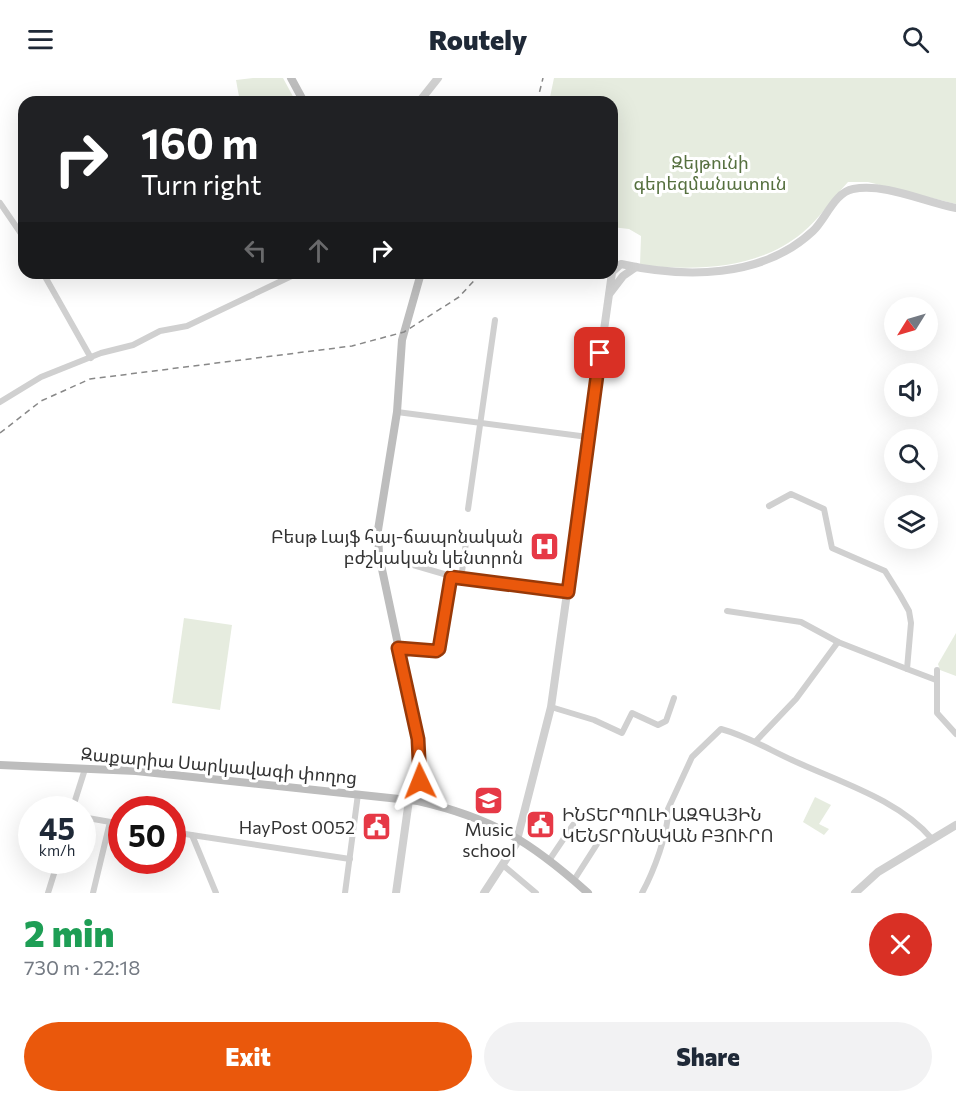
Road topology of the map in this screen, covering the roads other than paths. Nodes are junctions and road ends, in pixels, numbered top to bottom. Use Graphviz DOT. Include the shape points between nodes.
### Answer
graph roads {
  1 [pos="291,78"];
  2 [pos="438,78"];
  3 [pos="301,96"];
  4 [pos="423,96"];
  5 [pos="0,203"];
  6 [pos="956,208"];
  7 [pos="18,229"];
  8 [pos="618,267"];
  9 [pos="636,267"];
  10 [pos="46,279"];
  11 [pos="285,279"];
  12 [pos="419,279"];
  13 [pos="611,279"];
  14 [pos="610,293"];
  15 [pos="495,320"];
  16 [pos="91,358"];
  17 [pos="0,402"];
  18 [pos="397,412"];
  19 [pos="480,423"];
  20 [pos="588,437"];
  21 [pos="769,506"];
  22 [pos="468,509"];
  23 [pos="467,535"];
  24 [pos="379,555"];
  25 [pos="451,577"];
  26 [pos="461,579"];
  27 [pos="568,592"];
  28 [pos="728,611"];
  29 [pos="838,642"];
  30 [pos="398,648"];
  31 [pos="907,669"];
  32 [pos="937,670"];
  33 [pos="936,680"];
  34 [pos="674,698"];
  35 [pos="551,707"];
  36 [pos="956,734"];
  37 [pos="756,741"];
  38 [pos="0,765"];
  39 [pos="85,769"];
  40 [pos="358,794"];
  41 [pos="76,796"];
  42 [pos="414,800"];
  43 [pos="573,825"];
  44 [pos="956,826"];
  45 [pos="108,830"];
  46 [pos="186,834"];
  47 [pos="192,835"];
  48 [pos="518,837"];
  49 [pos="932,839"];
  50 [pos="599,841"];
  51 [pos="350,860"];
  52 [pos="550,860"];
  53 [pos="504,866"];
  54 [pos="54,874"];
  55 [pos="574,880"];
  56 [pos="48,893"];
  57 [pos="93,893"];
  58 [pos="216,893"];
  59 [pos="345,893"];
  60 [pos="396,893"];
  61 [pos="484,893"];
  62 [pos="536,893"];
  63 [pos="588,893"];
  64 [pos="642,893"];
  65 [pos="856,893"];
  1 -- 3 [label="main road"];
  2 -- 4 [label="street"];
  5 -- 7 [label="street"];
  6 -- 9 [label="street" via="877,189 850,189 813,231 789,250 737,268 710,272 672,273"];
  8 -- 9 [label="street"];
  9 -- 14 [label="street"];
  10 -- 16 [label="street"];
  11 -- 16 [label="street" via="187,326 160,331 133,345"];
  12 -- 18 [label="main road" via="404,332"];
  13 -- 14 [label="street"];
  14 -- 20 [label="street"];
  15 -- 19 [label="street"];
  16 -- 17 [label="street" via="41,377"];
  18 -- 19 [label="street"];
  18 -- 24 [label="main road" via="378,530"];
  19 -- 20 [label="street"];
  19 -- 22 [label="street"];
  20 -- 27 [label="street"];
  21 -- 31 [label="street" via="791,494 824,509 832,548 885,571 909,611"];
  23 -- 26 [label="street"];
  24 -- 25 [label="street"];
  24 -- 30 [label="main road"];
  25 -- 26 [label="street"];
  25 -- 30 [label="street" via="439,649"];
  26 -- 27 [label="street"];
  27 -- 35 [label="street"];
  28 -- 29 [label="street" via="801,622"];
  29 -- 31 [label="street"];
  29 -- 37 [label="street" via="796,699"];
  30 -- 42 [label="main road" via="418,739"];
  31 -- 33 [label="street"];
  32 -- 33 [label="street"];
  33 -- 36 [label="street" via="937,713"];
  34 -- 35 [label="street" via="666,721 658,725 632,713 622,734 594,720"];
  35 -- 48 [label="street"];
  37 -- 49 [label="street" via="892,806 917,822"];
  37 -- 64 [label="street" via="721,729 692,757 668,809"];
  38 -- 39 [label="main road, Զաքարիա Սարկավագի փողոց"];
  39 -- 40 [label="main road, Զաքարիա Սարկավագի փողոց"];
  39 -- 41 [label="street"];
  40 -- 42 [label="main road, Զաքարիա Սարկավագի փողոց"];
  40 -- 51 [label="street"];
  42 -- 48 [label="main road, Զաքարիա Սարկավագի փողոց" via="455,809"];
  42 -- 60 [label="street"];
  43 -- 52 [label="street"];
  44 -- 49 [label="street"];
  44 -- 65 [label="street"];
  45 -- 57 [label="street"];
  46 -- 47 [label="street"];
  47 -- 51 [label="street"];
  47 -- 58 [label="street"];
  48 -- 52 [label="main road, Զաքարիա Սարկավագի փողոց"];
  48 -- 53 [label="street"];
  49 -- 65 [label="street" via="878,872"];
  50 -- 55 [label="street"];
  51 -- 59 [label="street"];
  52 -- 55 [label="main road, Զաքարիա Սարկավագի փողոց"];
  53 -- 61 [label="street"];
  53 -- 62 [label="street"];
  54 -- 56 [label="street"];
  55 -- 63 [label="main road, Զաքարիա Սարկավագի փողոց"];
}
